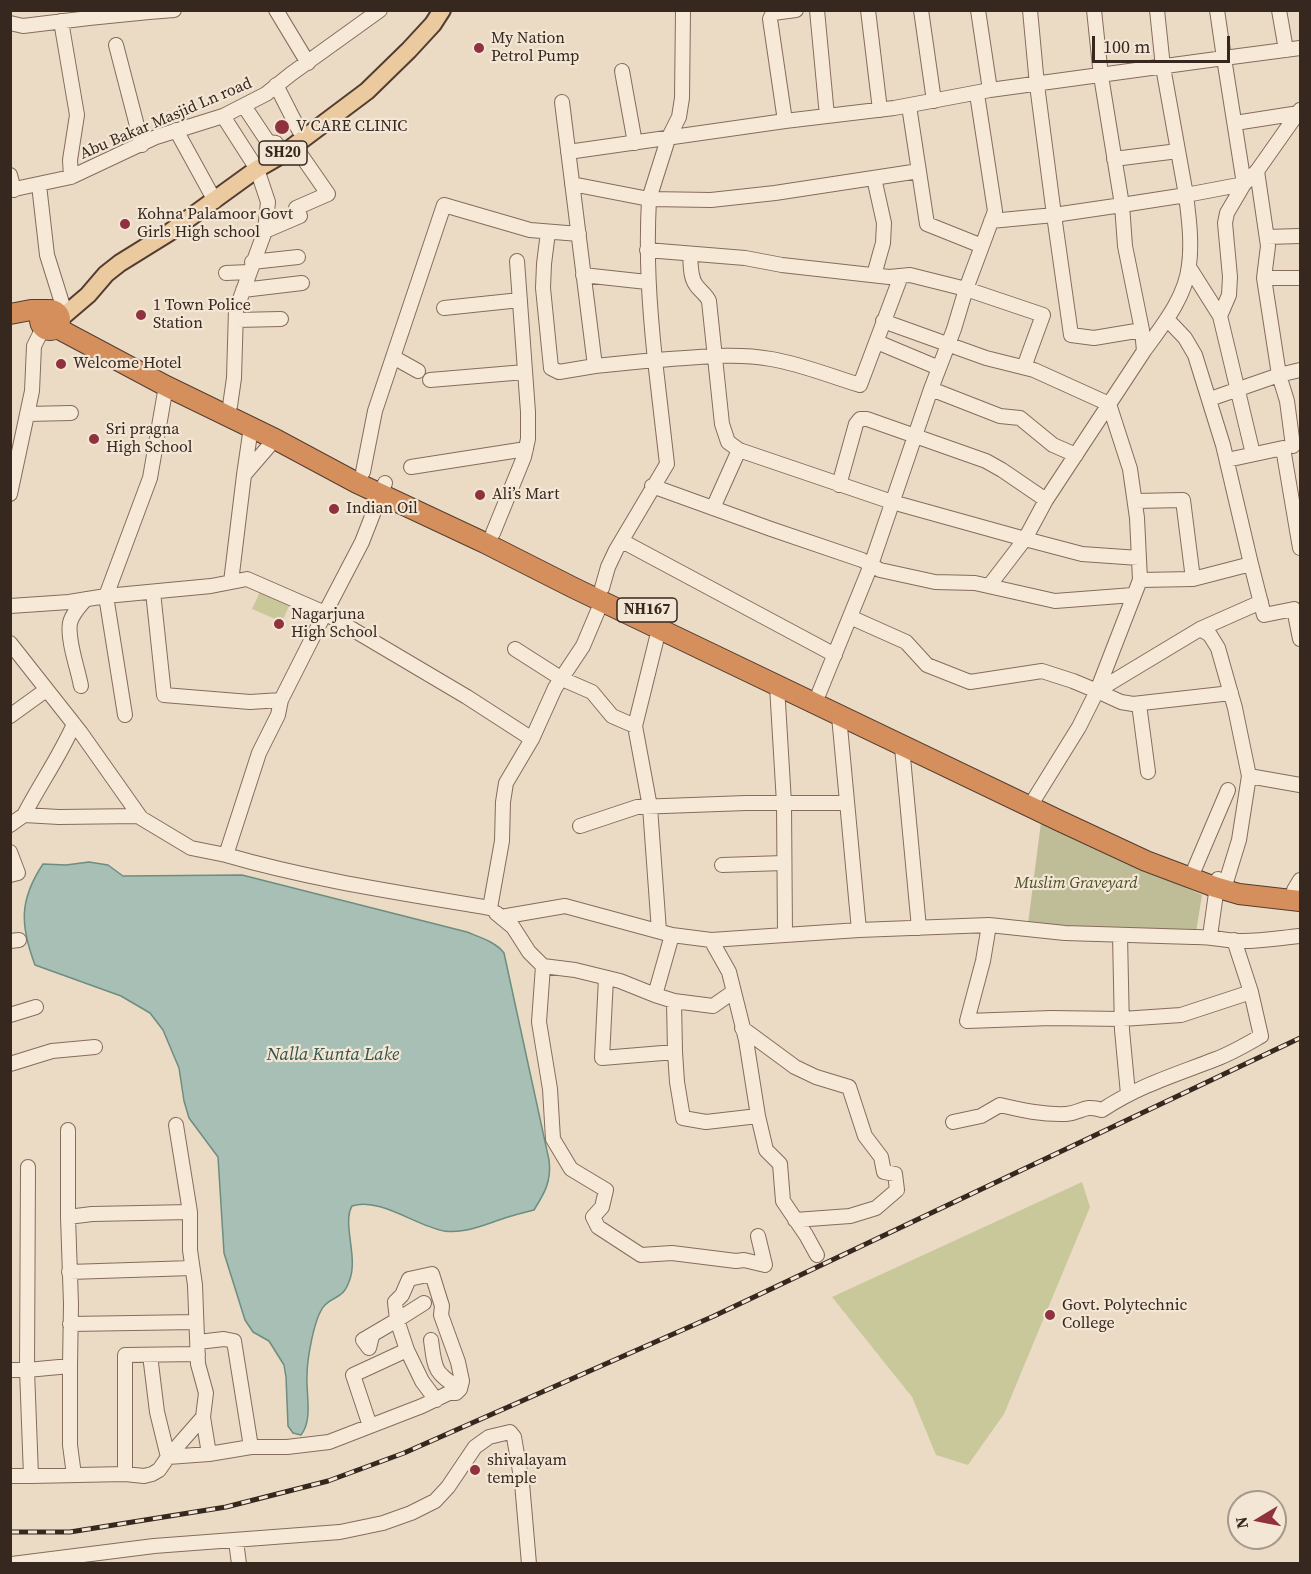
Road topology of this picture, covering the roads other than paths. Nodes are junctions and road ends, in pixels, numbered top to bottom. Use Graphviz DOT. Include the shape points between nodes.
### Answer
graph roads {
  1 [pos="34,10"];
  2 [pos="174,10"];
  3 [pos="276,10"];
  4 [pos="380,10"];
  5 [pos="442,10"];
  6 [pos="684,10"];
  7 [pos="796,10"];
  8 [pos="817,10"];
  9 [pos="868,10"];
  10 [pos="921,10"];
  11 [pos="978,10"];
  12 [pos="1030,10"];
  13 [pos="1094,10"];
  14 [pos="1157,10"];
  15 [pos="1217,10"];
  16 [pos="1279,10"];
  17 [pos="149,11"];
  18 [pos="88,14"];
  19 [pos="61,21"];
  20 [pos="10,23"];
  21 [pos="38,24"];
  22 [pos="116,45"];
  23 [pos="1300,48"];
  24 [pos="1286,50"];
  25 [pos="1224,58"];
  26 [pos="308,63"];
  27 [pos="1163,67"];
  28 [pos="622,71"];
  29 [pos="1101,76"];
  30 [pos="276,85"];
  31 [pos="1037,85"];
  32 [pos="983,92"];
  33 [pos="934,101"];
  34 [pos="562,102"];
  35 [pos="244,106"];
  36 [pos="909,106"];
  37 [pos="880,110"];
  38 [pos="1300,112"];
  39 [pos="223,116"];
  40 [pos="827,116"];
  41 [pos="785,121"];
  42 [pos="1234,123"];
  43 [pos="176,130"];
  44 [pos="668,139"];
  45 [pos="635,143"];
  46 [pos="142,145"];
  47 [pos="294,145"];
  48 [pos="1178,151"];
  49 [pos="568,152"];
  50 [pos="1114,159"];
  51 [pos="257,169"];
  52 [pos="919,171"];
  53 [pos="1257,171"];
  54 [pos="10,175"];
  55 [pos="71,177"];
  56 [pos="874,178"];
  57 [pos="572,184"];
  58 [pos="1244,184"];
  59 [pos="39,185"];
  60 [pos="12,190"];
  61 [pos="1186,195"];
  62 [pos="649,199"];
  63 [pos="215,201"];
  64 [pos="1122,205"];
  65 [pos="1054,215"];
  66 [pos="991,221"];
  67 [pos="265,231"];
  68 [pos="548,232"];
  69 [pos="579,234"];
  70 [pos="1300,236"];
  71 [pos="1267,237"];
  72 [pos="982,246"];
  73 [pos="646,250"];
  74 [pos="690,255"];
  75 [pos="298,257"];
  76 [pos="517,261"];
  77 [pos="250,267"];
  78 [pos="1189,267"];
  79 [pos="226,273"];
  80 [pos="583,275"];
  81 [pos="874,275"];
  82 [pos="901,276"];
  83 [pos="1264,278"];
  84 [pos="1300,278"];
  85 [pos="647,282"];
  86 [pos="302,283"];
  87 [pos="966,289"];
  88 [pos="243,290"];
  89 [pos="520,300"];
  90 [pos="444,308"];
  91 [pos="11,313"];
  92 [pos="1220,316"];
  93 [pos="53,317"];
  94 [pos="281,319"];
  95 [pos="1167,319"];
  96 [pos="236,320"];
  97 [pos="884,321"];
  98 [pos="1142,330"];
  99 [pos="877,342"];
  100 [pos="948,344"];
  101 [pos="1144,351"];
  102 [pos="393,357"];
  103 [pos="714,357"];
  104 [pos="655,360"];
  105 [pos="594,366"];
  106 [pos="939,368"];
  107 [pos="1024,368"];
  108 [pos="1300,370"];
  109 [pos="418,371"];
  110 [pos="525,372"];
  111 [pos="1279,375"];
  112 [pos="430,380"];
  113 [pos="166,386"];
  114 [pos="931,389"];
  115 [pos="1238,391"];
  116 [pos="1210,399"];
  117 [pos="1109,404"];
  118 [pos="230,406"];
  119 [pos="71,413"];
  120 [pos="27,414"];
  121 [pos="251,428"];
  122 [pos="915,435"];
  123 [pos="275,439"];
  124 [pos="1292,446"];
  125 [pos="526,449"];
  126 [pos="739,450"];
  127 [pos="1253,454"];
  128 [pos="1076,455"];
  129 [pos="1227,460"];
  130 [pos="411,467"];
  131 [pos="363,472"];
  132 [pos="244,475"];
  133 [pos="839,485"];
  134 [pos="652,486"];
  135 [pos="382,488"];
  136 [pos="10,494"];
  137 [pos="1046,500"];
  138 [pos="1135,501"];
  139 [pos="892,502"];
  140 [pos="713,508"];
  141 [pos="493,533"];
  142 [pos="1025,539"];
  143 [pos="622,541"];
  144 [pos="1300,548"];
  145 [pos="1139,558"];
  146 [pos="1251,564"];
  147 [pos="871,565"];
  148 [pos="1194,579"];
  149 [pos="1140,580"];
  150 [pos="231,582"];
  151 [pos="989,586"];
  152 [pos="153,592"];
  153 [pos="602,595"];
  154 [pos="1133,595"];
  155 [pos="106,596"];
  156 [pos="86,599"];
  157 [pos="1261,602"];
  158 [pos="10,606"];
  159 [pos="1297,608"];
  160 [pos="325,613"];
  161 [pos="850,617"];
  162 [pos="1200,628"];
  163 [pos="659,629"];
  164 [pos="1300,639"];
  165 [pos="10,643"];
  166 [pos="515,649"];
  167 [pos="835,655"];
  168 [pos="562,679"];
  169 [pos="81,686"];
  170 [pos="777,686"];
  171 [pos="46,690"];
  172 [pos="1097,692"];
  173 [pos="819,693"];
  174 [pos="1231,693"];
  175 [pos="281,700"];
  176 [pos="1139,704"];
  177 [pos="126,715"];
  178 [pos="10,716"];
  179 [pos="839,716"];
  180 [pos="74,724"];
  181 [pos="635,726"];
  182 [pos="532,739"];
  183 [pos="903,747"];
  184 [pos="1148,772"];
  185 [pos="1249,776"];
  186 [pos="1300,785"];
  187 [pos="1227,790"];
  188 [pos="1035,798"];
  189 [pos="784,803"];
  190 [pos="845,803"];
  191 [pos="650,807"];
  192 [pos="17,814"];
  193 [pos="139,816"];
  194 [pos="10,825"];
  195 [pos="580,826"];
  196 [pos="10,852"];
  197 [pos="226,855"];
  198 [pos="784,862"];
  199 [pos="722,865"];
  200 [pos="1194,870"];
  201 [pos="10,875"];
  202 [pos="1220,881"];
  203 [pos="1299,890"];
  204 [pos="496,912"];
  205 [pos="989,925"];
  206 [pos="919,928"];
  207 [pos="859,930"];
  208 [pos="666,933"];
  209 [pos="785,935"];
  210 [pos="1120,935"];
  211 [pos="1210,936"];
  212 [pos="1300,936"];
  213 [pos="711,940"];
  214 [pos="1234,940"];
  215 [pos="543,966"];
  216 [pos="606,978"];
  217 [pos="733,992"];
  218 [pos="1251,992"];
  219 [pos="655,995"];
  220 [pos="674,1001"];
  221 [pos="36,1007"];
  222 [pos="10,1015"];
  223 [pos="1122,1019"];
  224 [pos="742,1028"];
  225 [pos="95,1047"];
  226 [pos="675,1052"];
  227 [pos="10,1064"];
  228 [pos="1128,1094"];
  229 [pos="758,1116"];
  230 [pos="953,1122"];
  231 [pos="176,1125"];
  232 [pos="68,1130"];
  233 [pos="28,1167"];
  234 [pos="189,1212"];
  235 [pos="68,1217"];
  236 [pos="795,1220"];
  237 [pos="758,1236"];
  238 [pos="817,1255"];
  239 [pos="192,1268"];
  240 [pos="69,1272"];
  241 [pos="402,1295"];
  242 [pos="424,1303"];
  243 [pos="442,1306"];
  244 [pos="397,1320"];
  245 [pos="196,1322"];
  246 [pos="70,1324"];
  247 [pos="372,1336"];
  248 [pos="431,1340"];
  249 [pos="405,1344"];
  250 [pos="198,1348"];
  251 [pos="150,1355"];
  252 [pos="70,1366"];
  253 [pos="10,1370"];
  254 [pos="27,1370"];
  255 [pos="460,1389"];
  256 [pos="436,1400"];
  257 [pos="203,1417"];
  258 [pos="370,1426"];
  259 [pos="251,1447"];
  260 [pos="208,1454"];
  261 [pos="168,1457"];
  262 [pos="125,1474"];
  263 [pos="74,1475"];
  264 [pos="10,1476"];
  265 [pos="31,1476"];
  266 [pos="236,1541"];
  267 [pos="118,1557"];
  268 [pos="12,1563"];
  269 [pos="239,1563"];
  270 [pos="528,1563"];
  1 -- 21 [label="street"];
  2 -- 17 [label="street"];
  3 -- 26 [label="street"];
  4 -- 26 [label="street, Abu Bakar Masjid Ln road"];
  5 -- 47 [label="main road, SH20" via="434,24 386,74"];
  6 -- 44 [label="street" via="682,98 679,117"];
  7 -- 41 [label="street" via="773,13 770,19"];
  8 -- 40 [label="street"];
  9 -- 37 [label="street"];
  10 -- 33 [label="street"];
  11 -- 32 [label="street"];
  12 -- 31 [label="street"];
  13 -- 29 [label="street"];
  14 -- 27 [label="street"];
  15 -- 25 [label="street"];
  16 -- 24 [label="street"];
  17 -- 18 [label="street"];
  18 -- 19 [label="street"];
  19 -- 21 [label="street"];
  19 -- 55 [label="street" via="77,116"];
  20 -- 21 [label="street"];
  22 -- 46 [label="street"];
  23 -- 24 [label="street"];
  24 -- 25 [label="street"];
  25 -- 27 [label="street"];
  25 -- 42 [label="street"];
  26 -- 30 [label="street, Abu Bakar Masjid Ln road"];
  27 -- 29 [label="street"];
  27 -- 48 [label="street"];
  28 -- 45 [label="street"];
  29 -- 31 [label="street"];
  29 -- 50 [label="street"];
  30 -- 35 [label="street, Abu Bakar Masjid Ln road"];
  30 -- 47 [label="street" via="298,130"];
  31 -- 32 [label="street"];
  31 -- 65 [label="street"];
  32 -- 33 [label="street"];
  32 -- 66 [label="street" via="994,211"];
  33 -- 36 [label="street"];
  34 -- 49 [label="street"];
  35 -- 39 [label="street, Abu Bakar Masjid Ln road"];
  35 -- 47 [label="street" via="268,142"];
  36 -- 37 [label="street"];
  36 -- 52 [label="street"];
  37 -- 40 [label="street"];
  38 -- 42 [label="street"];
  38 -- 53 [label="street"];
  39 -- 43 [label="street, Abu Bakar Masjid Ln road"];
  39 -- 51 [label="street"];
  40 -- 41 [label="street"];
  41 -- 44 [label="street"];
  42 -- 58 [label="street"];
  43 -- 46 [label="street, Abu Bakar Masjid Ln road"];
  43 -- 63 [label="street"];
  44 -- 45 [label="street"];
  44 -- 62 [label="street"];
  45 -- 49 [label="street"];
  46 -- 55 [label="street, Abu Bakar Masjid Ln road"];
  47 -- 51 [label="main road, SH20"];
  47 -- 67 [label="street" via="328,194 296,208 300,216"];
  48 -- 50 [label="street"];
  48 -- 61 [label="street"];
  49 -- 57 [label="street"];
  50 -- 64 [label="street"];
  51 -- 63 [label="main road, SH20"];
  51 -- 67 [label="street" via="268,202"];
  52 -- 56 [label="street"];
  52 -- 72 [label="street" via="927,224"];
  53 -- 58 [label="street"];
  53 -- 71 [label="street"];
  54 -- 60 [label="street"];
  55 -- 59 [label="street, Abu Bakar Masjid Ln road"];
  56 -- 62 [label="street" via="711,200"];
  56 -- 81 [label="street" via="884,222"];
  57 -- 62 [label="street"];
  57 -- 69 [label="street"];
  58 -- 61 [label="street"];
  58 -- 92 [label="street" via="1225,224 1229,295"];
  59 -- 60 [label="street, Abu Bakar Masjid Ln road"];
  59 -- 93 [label="street"];
  61 -- 64 [label="street"];
  61 -- 78 [label="street"];
  62 -- 73 [label="street"];
  63 -- 93 [label="main road, SH20" via="106,274 88,295"];
  64 -- 65 [label="street"];
  64 -- 98 [label="street" via="1125,246"];
  65 -- 66 [label="street"];
  65 -- 98 [label="street" via="1071,334 1094,338"];
  66 -- 72 [label="street"];
  67 -- 77 [label="street"];
  68 -- 69 [label="street"];
  68 -- 102 [label="street" via="444,205"];
  68 -- 105 [label="street" via="543,288 551,368 559,372"];
  69 -- 80 [label="street"];
  70 -- 71 [label="street"];
  71 -- 83 [label="street"];
  72 -- 87 [label="street"];
  73 -- 74 [label="street"];
  73 -- 85 [label="street"];
  74 -- 81 [label="street" via="746,258"];
  74 -- 103 [label="street" via="694,283 709,301"];
  75 -- 77 [label="street"];
  76 -- 89 [label="street"];
  77 -- 79 [label="street"];
  77 -- 88 [label="street"];
  78 -- 92 [label="street"];
  78 -- 95 [label="street" via="1181,294"];
  80 -- 85 [label="street"];
  80 -- 105 [label="street"];
  81 -- 82 [label="street"];
  82 -- 87 [label="street"];
  82 -- 97 [label="street"];
  83 -- 84 [label="street"];
  83 -- 111 [label="street"];
  85 -- 104 [label="street"];
  86 -- 88 [label="street"];
  87 -- 100 [label="street"];
  87 -- 107 [label="street" via="1043,315"];
  88 -- 96 [label="street"];
  89 -- 90 [label="street"];
  89 -- 110 [label="street"];
  91 -- 93 [label="highway"];
  92 -- 115 [label="street"];
  93 -- 113 [label="highway, NH167"];
  93 -- 118 [label="highway, NH167"];
  93 -- 120 [label="street" via="34,346"];
  94 -- 96 [label="street"];
  95 -- 101 [label="street"];
  95 -- 116 [label="street" via="1196,355"];
  96 -- 118 [label="street"];
  97 -- 99 [label="street"];
  97 -- 100 [label="street"];
  98 -- 101 [label="street"];
  99 -- 103 [label="street" via="860,385 771,359"];
  99 -- 106 [label="street"];
  100 -- 106 [label="street"];
  100 -- 107 [label="street"];
  101 -- 117 [label="street"];
  102 -- 109 [label="street"];
  102 -- 131 [label="street" via="375,411"];
  103 -- 104 [label="street"];
  103 -- 126 [label="street" via="722,424 728,442"];
  104 -- 105 [label="street"];
  104 -- 134 [label="street" via="667,464"];
  106 -- 114 [label="street"];
  107 -- 117 [label="street"];
  108 -- 111 [label="street"];
  110 -- 112 [label="street"];
  110 -- 125 [label="street"];
  111 -- 115 [label="street"];
  111 -- 124 [label="street" via="1287,400"];
  113 -- 121 [label="highway, NH167"];
  113 -- 155 [label="street" via="150,478"];
  114 -- 122 [label="street"];
  114 -- 128 [label="street" via="1000,416 1020,418 1053,445"];
  115 -- 116 [label="street"];
  115 -- 127 [label="street"];
  116 -- 129 [label="street"];
  117 -- 128 [label="street"];
  117 -- 138 [label="street" via="1130,469"];
  118 -- 131 [label="highway, NH167"];
  119 -- 120 [label="street"];
  120 -- 136 [label="street"];
  121 -- 123 [label="highway, NH167"];
  121 -- 132 [label="street"];
  122 -- 133 [label="street" via="860,419"];
  122 -- 137 [label="street" via="986,461"];
  122 -- 139 [label="street"];
  123 -- 132 [label="street"];
  123 -- 135 [label="highway, NH167"];
  124 -- 127 [label="street"];
  124 -- 144 [label="street"];
  125 -- 130 [label="street"];
  125 -- 141 [label="street"];
  126 -- 133 [label="street"];
  126 -- 140 [label="street"];
  127 -- 129 [label="street"];
  128 -- 137 [label="street"];
  129 -- 146 [label="street"];
  131 -- 135 [label="highway, NH167"];
  132 -- 150 [label="street"];
  133 -- 139 [label="street"];
  134 -- 140 [label="street"];
  134 -- 143 [label="street"];
  135 -- 141 [label="highway, NH167"];
  135 -- 153 [label="highway, NH167" via="485,543"];
  135 -- 160 [label="street" via="362,542"];
  137 -- 142 [label="street"];
  138 -- 145 [label="street"];
  138 -- 148 [label="street" via="1183,500"];
  139 -- 142 [label="street"];
  139 -- 147 [label="street"];
  140 -- 147 [label="street"];
  141 -- 153 [label="highway, NH167"];
  142 -- 145 [label="street" via="1082,554"];
  142 -- 151 [label="street"];
  143 -- 153 [label="street" via="608,567"];
  143 -- 167 [label="street"];
  145 -- 149 [label="street"];
  146 -- 148 [label="street"];
  146 -- 157 [label="street"];
  147 -- 151 [label="street" via="935,582"];
  147 -- 161 [label="street"];
  148 -- 149 [label="street"];
  149 -- 154 [label="street"];
  150 -- 152 [label="street"];
  150 -- 160 [label="street" via="247,579"];
  151 -- 154 [label="street" via="1055,601"];
  152 -- 155 [label="street"];
  152 -- 175 [label="street" via="164,695 250,702"];
  153 -- 163 [label="highway, NH167"];
  153 -- 168 [label="street" via="583,646"];
  153 -- 173 [label="highway, NH167"];
  154 -- 172 [label="street"];
  155 -- 156 [label="street"];
  155 -- 177 [label="street"];
  156 -- 158 [label="street"];
  156 -- 169 [label="street" via="70,622"];
  157 -- 159 [label="street" via="1264,615"];
  157 -- 162 [label="street"];
  159 -- 164 [label="street"];
  160 -- 175 [label="street"];
  160 -- 182 [label="street"];
  161 -- 167 [label="street"];
  161 -- 172 [label="street" via="906,642 927,665 970,682 1042,671"];
  162 -- 172 [label="street"];
  162 -- 174 [label="street" via="1218,648"];
  163 -- 170 [label="highway, NH167"];
  163 -- 181 [label="street"];
  165 -- 171 [label="street"];
  166 -- 168 [label="street"];
  167 -- 173 [label="street"];
  168 -- 181 [label="street" via="592,692 612,716"];
  168 -- 182 [label="street"];
  170 -- 179 [label="highway, NH167"];
  170 -- 189 [label="street"];
  171 -- 178 [label="street"];
  171 -- 180 [label="street"];
  172 -- 176 [label="street" via="1121,702"];
  172 -- 188 [label="street"];
  173 -- 188 [label="highway, NH167"];
  174 -- 176 [label="street"];
  174 -- 185 [label="street"];
  175 -- 197 [label="street" via="259,753"];
  176 -- 184 [label="street"];
  179 -- 183 [label="highway, NH167"];
  179 -- 190 [label="street"];
  180 -- 192 [label="street" via="39,785"];
  180 -- 193 [label="street"];
  181 -- 191 [label="street"];
  182 -- 204 [label="street" via="506,783"];
  183 -- 202 [label="highway, NH167" via="1146,861"];
  183 -- 206 [label="street"];
  185 -- 186 [label="street"];
  185 -- 202 [label="street" via="1239,840"];
  187 -- 200 [label="street"];
  188 -- 200 [label="highway, NH167"];
  189 -- 190 [label="street"];
  189 -- 191 [label="street"];
  189 -- 198 [label="street"];
  190 -- 207 [label="street"];
  191 -- 195 [label="street" via="638,807"];
  191 -- 208 [label="street"];
  192 -- 193 [label="street"];
  192 -- 194 [label="street"];
  193 -- 197 [label="street" via="190,848"];
  196 -- 201 [label="street" via="18,873"];
  197 -- 204 [label="street"];
  198 -- 199 [label="street"];
  198 -- 209 [label="street"];
  200 -- 202 [label="highway, NH167"];
  202 -- 203 [label="highway, NH167" via="1239,894"];
  202 -- 211 [label="street"];
  204 -- 208 [label="street" via="565,906"];
  204 -- 215 [label="street"];
  205 -- 206 [label="street"];
  205 -- 210 [label="street"];
  205 -- 223 [label="street" via="967,1021"];
  206 -- 207 [label="street"];
  207 -- 209 [label="street"];
  208 -- 213 [label="street"];
  208 -- 219 [label="street"];
  209 -- 213 [label="street"];
  210 -- 211 [label="street"];
  210 -- 223 [label="street"];
  211 -- 214 [label="street"];
  212 -- 214 [label="street"];
  213 -- 217 [label="street" via="729,972"];
  214 -- 218 [label="street"];
  215 -- 216 [label="street"];
  215 -- 237 [label="street" via="539,1022 553,1139 571,1169 606,1190 602,1207 593,1217 598,1227 641,1255 672,1253 765,1265"];
  216 -- 219 [label="street"];
  216 -- 226 [label="street" via="602,1058"];
  217 -- 220 [label="street" via="713,1006"];
  217 -- 224 [label="street"];
  218 -- 223 [label="street" via="1181,1014"];
  218 -- 228 [label="street" via="1262,1036 1218,1059 1166,1076"];
  219 -- 220 [label="street"];
  220 -- 226 [label="street"];
  221 -- 222 [label="street"];
  223 -- 228 [label="street"];
  224 -- 229 [label="street"];
  224 -- 236 [label="street" via="795,1067 849,1087 865,1136 881,1157 884,1172 895,1174 897,1190 876,1208 850,1215"];
  225 -- 227 [label="street" via="52,1051"];
  226 -- 229 [label="street" via="683,1118 706,1122"];
  228 -- 230 [label="street" via="1102,1110 1090,1106 1068,1114 1030,1112 1000,1105 981,1116"];
  229 -- 236 [label="street" via="766,1150 780,1164 783,1201"];
  231 -- 234 [label="street"];
  232 -- 235 [label="street"];
  233 -- 254 [label="street"];
  234 -- 235 [label="street"];
  234 -- 239 [label="street"];
  235 -- 240 [label="street"];
  236 -- 238 [label="street"];
  239 -- 240 [label="street"];
  239 -- 245 [label="street"];
  240 -- 246 [label="street"];
  241 -- 242 [label="street" via="411,1302"];
  241 -- 243 [label="street" via="409,1279 432,1274"];
  241 -- 244 [label="street" via="395,1302"];
  242 -- 243 [label="street"];
  242 -- 244 [label="street"];
  242 -- 249 [label="street"];
  243 -- 255 [label="street" via="441,1315 458,1362"];
  244 -- 247 [label="street"];
  244 -- 249 [label="street"];
  245 -- 246 [label="street"];
  245 -- 250 [label="street"];
  246 -- 252 [label="street"];
  248 -- 255 [label="street" via="435,1368"];
  249 -- 256 [label="street" via="422,1381"];
  249 -- 258 [label="street" via="353,1375"];
  250 -- 251 [label="street"];
  250 -- 257 [label="street" via="206,1393"];
  250 -- 259 [label="street" via="224,1339 234,1341"];
  251 -- 261 [label="street" via="157,1412"];
  251 -- 262 [label="street" via="125,1355"];
  252 -- 254 [label="street"];
  252 -- 263 [label="street" via="70,1451"];
  253 -- 254 [label="street"];
  254 -- 265 [label="street"];
  255 -- 256 [label="street"];
  256 -- 258 [label="street"];
  257 -- 260 [label="street"];
  257 -- 261 [label="street"];
  258 -- 259 [label="street" via="329,1442"];
  259 -- 260 [label="street"];
  260 -- 261 [label="street"];
  261 -- 262 [label="street" via="153,1474"];
  262 -- 263 [label="street"];
  263 -- 265 [label="street"];
  264 -- 265 [label="street"];
  266 -- 267 [label="street"];
  266 -- 269 [label="street"];
  266 -- 270 [label="street" via="340,1533 411,1513 435,1501 475,1448 489,1437 510,1432 522,1483"];
  267 -- 268 [label="street"];
}
